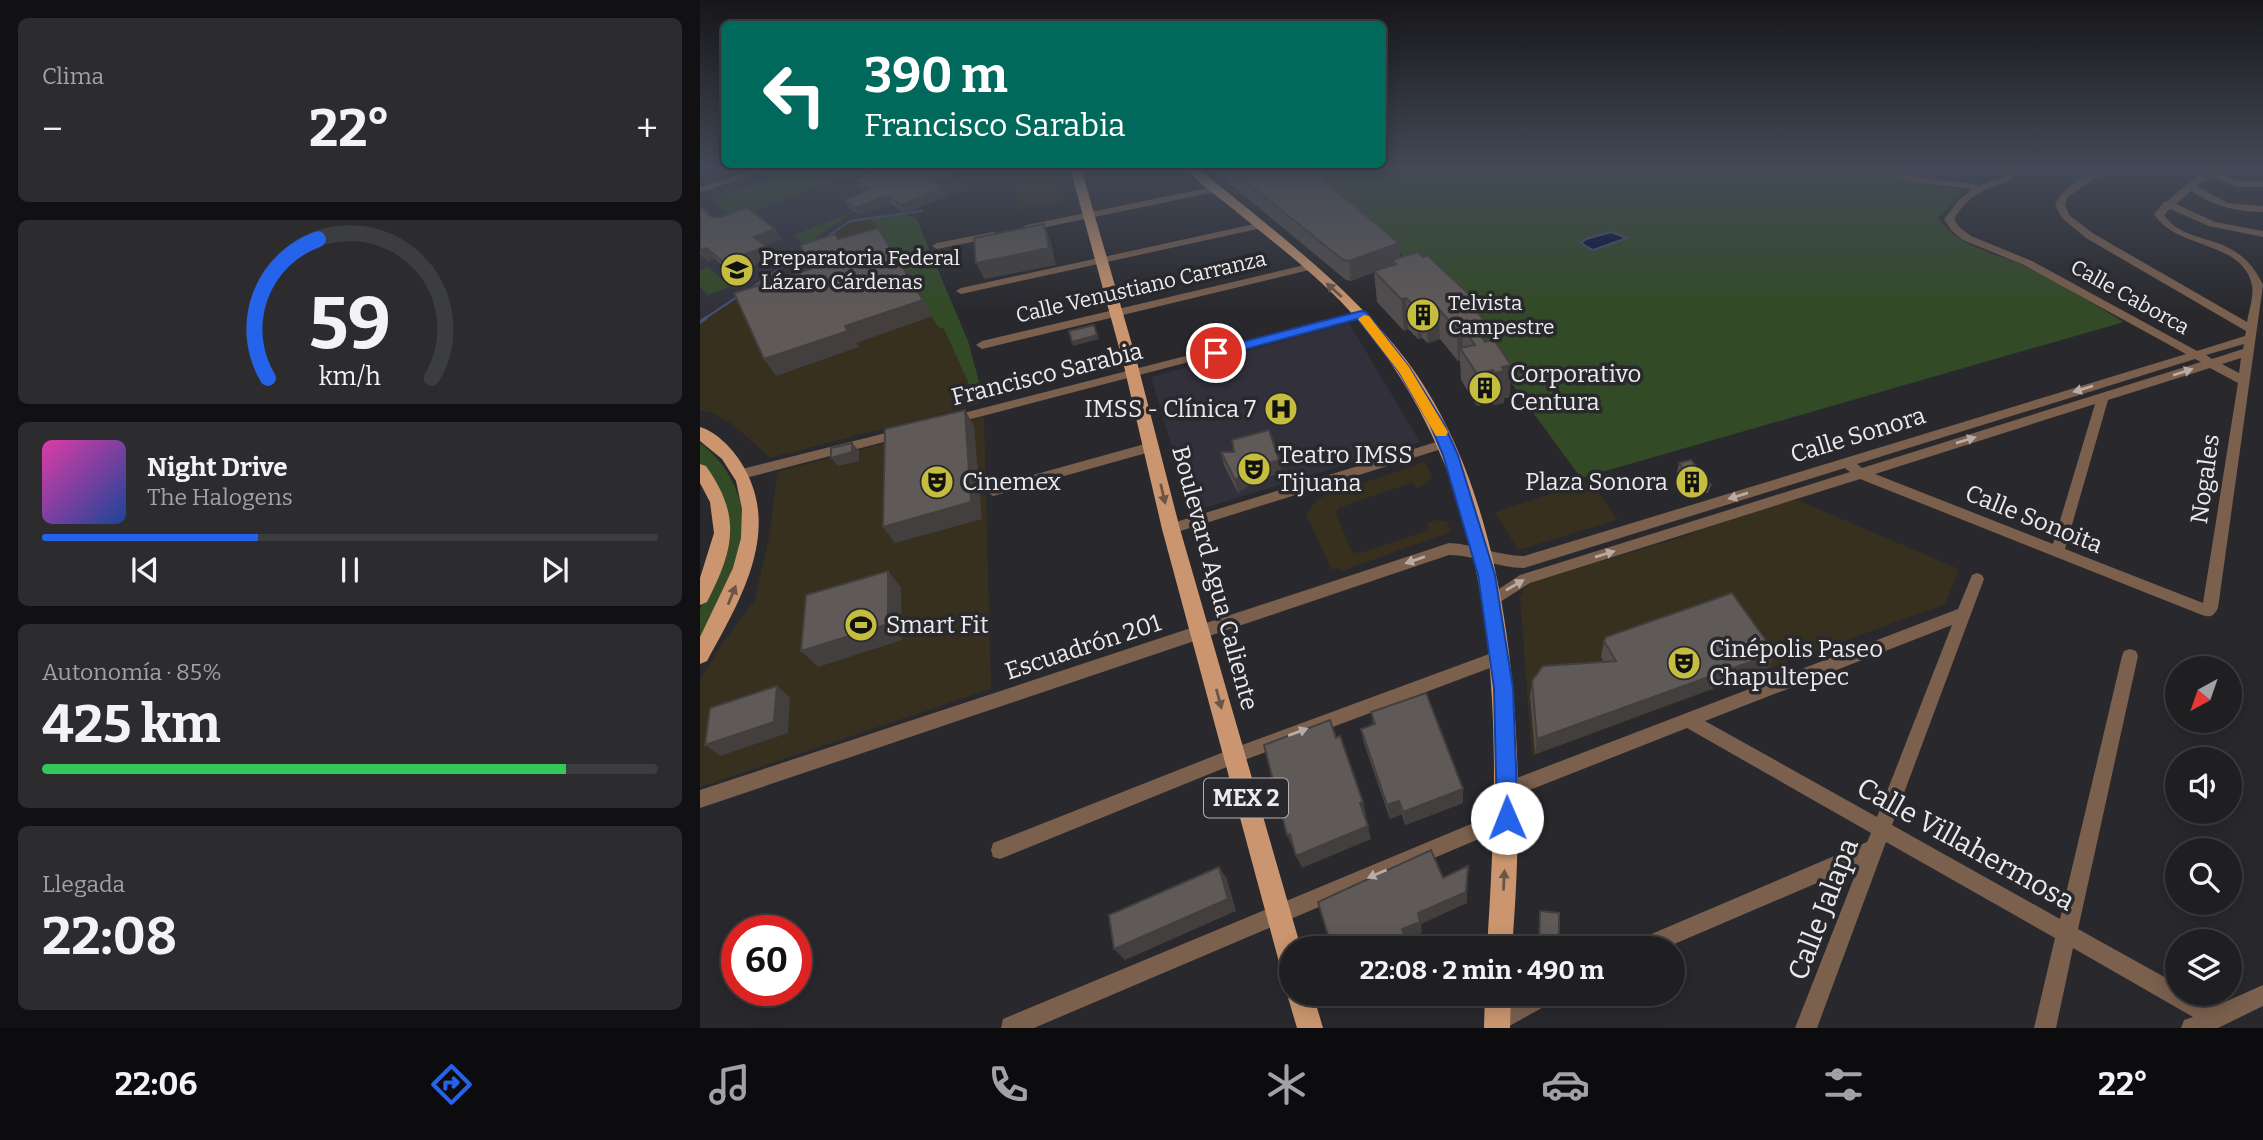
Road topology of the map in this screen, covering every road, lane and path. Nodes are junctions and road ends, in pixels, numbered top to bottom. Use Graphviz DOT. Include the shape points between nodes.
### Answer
graph roads {
  1 [pos="1085,216"];
  2 [pos="1090,216"];
  3 [pos="1248,216"];
  4 [pos="1951,216"];
  5 [pos="2065,216"];
  6 [pos="2160,216"];
  7 [pos="2194,216"];
  8 [pos="1259,226"];
  9 [pos="1017,230"];
  10 [pos="1005,232"];
  11 [pos="2263,234"];
  12 [pos="937,246"];
  13 [pos="2237,256"];
  14 [pos="1101,260"];
  15 [pos="2263,262"];
  16 [pos="1309,267"];
  17 [pos="961,291"];
  18 [pos="1115,314"];
  19 [pos="1361,314"];
  20 [pos="2137,325"];
  21 [pos="2250,340"];
  22 [pos="982,345"];
  23 [pos="2196,355"];
  24 [pos="2210,363"];
  25 [pos="2161,365"];
  26 [pos="1132,374"];
  27 [pos="2242,380"];
  28 [pos="2103,397"];
  29 [pos="936,424"];
  30 [pos="910,431"];
  31 [pos="700,432"];
  32 [pos="1446,443"];
  33 [pos="1152,447"];
  34 [pos="1847,462"];
  35 [pos="700,470"];
  36 [pos="1859,473"];
  37 [pos="742,474"];
  38 [pos="993,491"];
  39 [pos="1171,529"];
  40 [pos="1481,552"];
  41 [pos="2057,553"];
  42 [pos="1977,579"];
  43 [pos="700,597"];
  44 [pos="1492,601"];
  45 [pos="2207,611"];
  46 [pos="1965,613"];
  47 [pos="1201,633"];
  48 [pos="700,655"];
  49 [pos="2130,656"];
  50 [pos="1500,657"];
  51 [pos="1688,720"];
  52 [pos="1234,756"];
  53 [pos="1507,790"];
  54 [pos="700,799"];
  55 [pos="1507,818"];
  56 [pos="1883,829"];
  57 [pos="1876,848"];
  58 [pos="1000,850"];
  59 [pos="1279,915"];
  60 [pos="2067,933"];
  61 [pos="1285,936"];
  62 [pos="1501,936"];
  63 [pos="1670,936"];
  64 [pos="2263,996"];
  65 [pos="1304,1006"];
  66 [pos="1498,1006"];
  67 [pos="1528,1006"];
  68 [pos="2216,1018"];
  69 [pos="1497,1025"];
  70 [pos="1011,1027"];
  71 [pos="1310,1028"];
  72 [pos="1806,1028"];
  73 [pos="2045,1028"];
  74 [pos="2192,1028"];
  1 -- 9 [label="street"];
  2 -- 14 [label="main road, Boulevard Agua Caliente / MEX 2"];
  3 -- 8 [label="main road"];
  4 -- 20 [label="street, Calle Caborca" via="1955,229 1967,238 2028,263"];
  5 -- 21 [label="street"];
  6 -- 13 [label="street" via="2179,232"];
  7 -- 11 [label="street"];
  8 -- 14 [label="street"];
  8 -- 16 [label="main road"];
  10 -- 12 [label="street"];
  13 -- 15 [label="street"];
  13 -- 21 [label="street, Nogales" via="2251,267 2258,286"];
  14 -- 17 [label="street"];
  14 -- 18 [label="main road, Boulevard Agua Caliente / MEX 2"];
  16 -- 18 [label="street, Calle Venustiano Carranza"];
  19 -- 16 [label="main road, one-way"];
  18 -- 22 [label="street, Calle Venustiano Carranza"];
  18 -- 26 [label="main road, Boulevard Agua Caliente / MEX 2"];
  19 -- 26 [label="street, Francisco Sarabia"];
  19 -- 32 [label="main road" via="1404,370"];
  20 -- 23 [label="street, Calle Caborca"];
  20 -- 25 [label="street" via="2161,343"];
  21 -- 23 [label="street, Calle Sonora"];
  21 -- 24 [label="street, Calle Sonora"];
  21 -- 27 [label="street, Nogales"];
  23 -- 24 [label="street, Calle Caborca"];
  23 -- 25 [label="street, Calle Sonora"];
  24 -- 27 [label="street, Calle Caborca"];
  28 -- 24 [label="street, Calle Sonora, one-way"];
  25 -- 34 [label="street, Calle Sonora, one-way"];
  26 -- 29 [label="street, Francisco Sarabia"];
  26 -- 33 [label="main road, Boulevard Agua Caliente / MEX 2"];
  27 -- 45 [label="street, Nogales"];
  36 -- 28 [label="street, Calle Sonora, one-way"];
  28 -- 41 [label="street"];
  30 -- 37 [label="street"];
  31 -- 37 [label="main road" via="718,444"];
  32 -- 39 [label="street"];
  32 -- 40 [label="main road"];
  33 -- 38 [label="street"];
  33 -- 39 [label="main road, Boulevard Agua Caliente / MEX 2, one-way"];
  34 -- 36 [label="street, Calle Sonoita"];
  34 -- 40 [label="street, Calle Sonora, one-way" via="1524,562 1499,562"];
  35 -- 43 [label="main road" via="722,508 723,536 716,566"];
  36 -- 41 [label="street, Calle Sonoita"];
  44 -- 36 [label="street, Calle Sonora, one-way" via="1525,579"];
  48 -- 37 [label="main road, one-way" via="726,611 750,542 752,510"];
  39 -- 47 [label="main road, Boulevard Agua Caliente / MEX 2"];
  40 -- 44 [label="main road"];
  40 -- 47 [label="street, Escuadrón 201, one-way" via="1449,549"];
  41 -- 45 [label="street, Calle Sonoita"];
  42 -- 46 [label="street, Calle Jalapa"];
  44 -- 50 [label="main road"];
  46 -- 51 [label="street"];
  46 -- 56 [label="street, Calle Jalapa"];
  47 -- 52 [label="main road, Boulevard Agua Caliente / MEX 2, one-way"];
  47 -- 54 [label="street, Escuadrón 201"];
  49 -- 60 [label="street"];
  52 -- 50 [label="street, one-way"];
  50 -- 53 [label="main road"];
  51 -- 53 [label="street"];
  51 -- 56 [label="street, Calle Villahermosa"];
  52 -- 58 [label="street"];
  52 -- 59 [label="main road, Boulevard Agua Caliente / MEX 2"];
  53 -- 55 [label="main road"];
  55 -- 59 [label="street, one-way"];
  62 -- 55 [label="main road, one-way"];
  56 -- 57 [label="street, Calle Jalapa"];
  56 -- 60 [label="street, Calle Villahermosa"];
  57 -- 63 [label="street"];
  57 -- 72 [label="street, Calle Jalapa"];
  59 -- 61 [label="main road, Boulevard Agua Caliente / MEX 2"];
  59 -- 70 [label="street"];
  60 -- 68 [label="street, Calle Villahermosa"];
  60 -- 73 [label="street"];
  64 -- 68 [label="street"];
  65 -- 71 [label="main road"];
  66 -- 69 [label="main road"];
  67 -- 69 [label="street"];
  68 -- 74 [label="street"];
}
